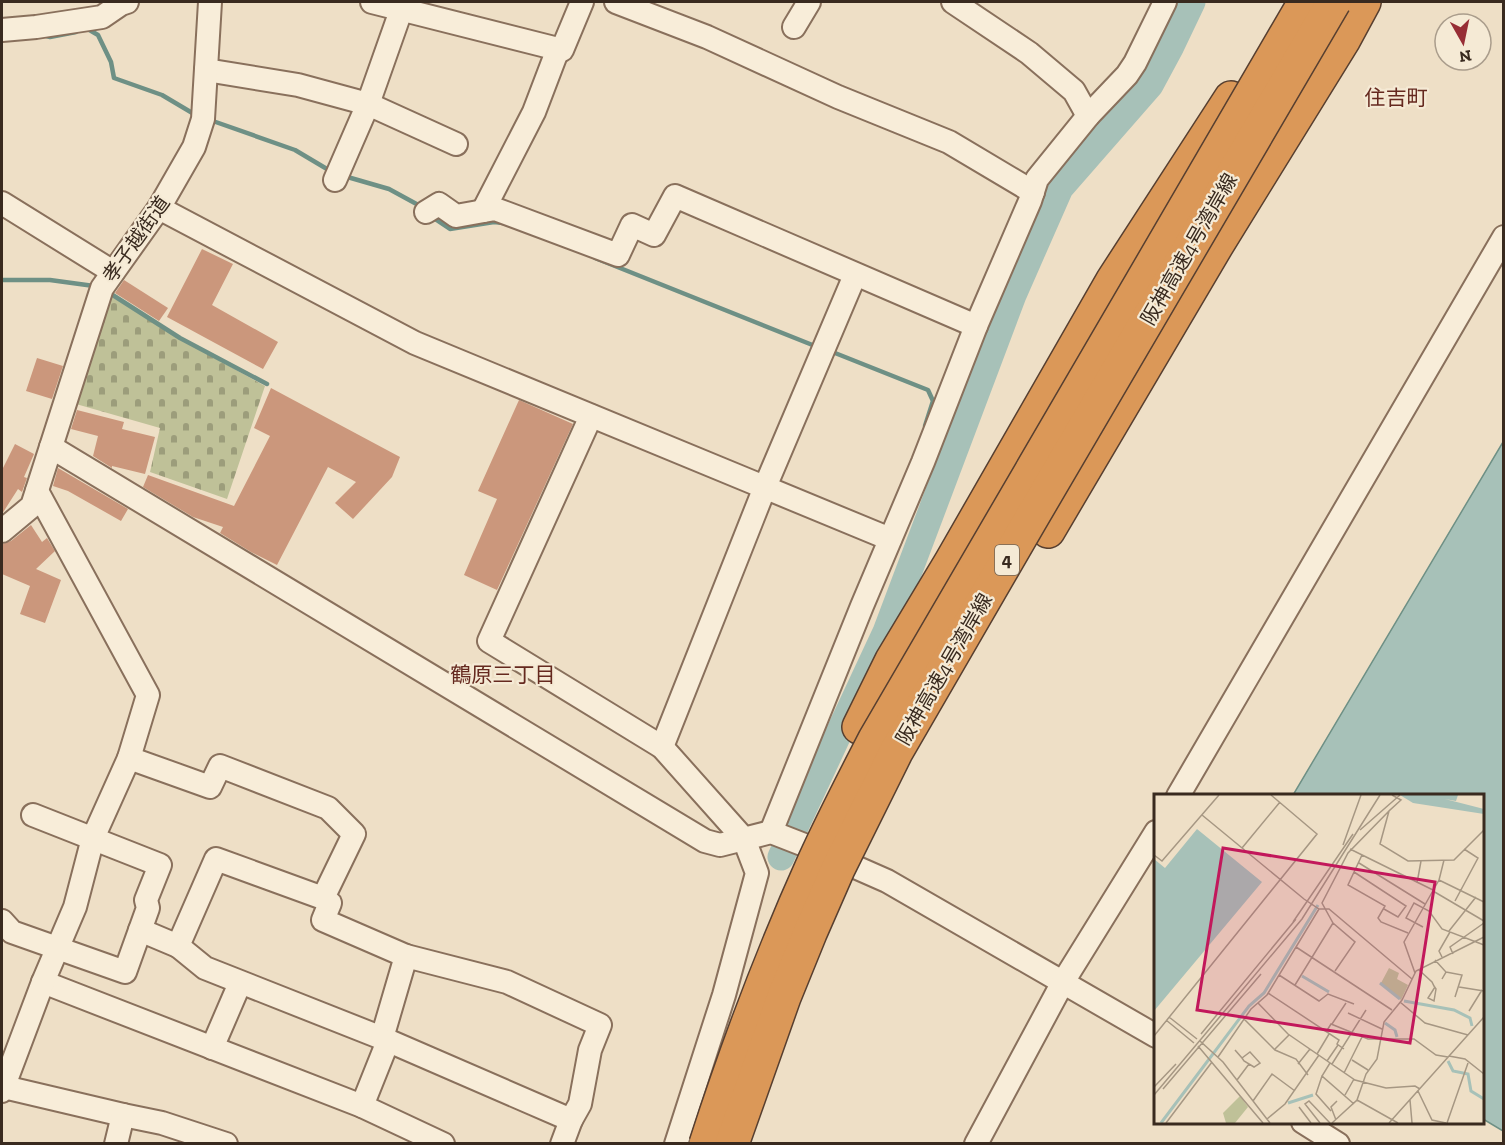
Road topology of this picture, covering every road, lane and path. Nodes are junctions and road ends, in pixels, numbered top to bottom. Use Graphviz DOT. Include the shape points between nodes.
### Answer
graph roads {
  1 [pos="127,2"];
  2 [pos="210,2"];
  3 [pos="372,2"];
  4 [pos="582,2"];
  5 [pos="616,2"];
  6 [pos="809,2"];
  7 [pos="953,2"];
  8 [pos="1165,2"];
  9 [pos="1305,2"];
  10 [pos="1334,2"];
  11 [pos="1364,2"];
  12 [pos="403,6"];
  13 [pos="794,27"];
  14 [pos="2,30"];
  15 [pos="558,49"];
  16 [pos="206,70"];
  17 [pos="1231,98"];
  18 [pos="368,104"];
  19 [pos="1088,116"];
  20 [pos="456,144"];
  21 [pos="336,180"];
  22 [pos="1033,192"];
  23 [pos="2,203"];
  24 [pos="159,208"];
  25 [pos="483,211"];
  26 [pos="426,212"];
  27 [pos="1503,237"];
  28 [pos="113,272"];
  29 [pos="855,275"];
  30 [pos="976,326"];
  31 [pos="591,416"];
  32 [pos="51,447"];
  33 [pos="765,487"];
  34 [pos="36,491"];
  35 [pos="7,519"];
  36 [pos="890,539"];
  37 [pos="662,747"];
  38 [pos="129,758"];
  39 [pos="1179,794"];
  40 [pos="33,815"];
  41 [pos="771,832"];
  42 [pos="1154,834"];
  43 [pos="93,838"];
  44 [pos="744,839"];
  45 [pos="324,898"];
  46 [pos="2,921"];
  47 [pos="140,930"];
  48 [pos="178,946"];
  49 [pos="57,948"];
  50 [pos="406,956"];
  51 [pos="44,982"];
  52 [pos="240,982"];
  53 [pos="1063,982"];
  54 [pos="784,997"];
  55 [pos="1154,1035"];
  56 [pos="385,1040"];
  57 [pos="212,1048"];
  58 [pos="3,1084"];
  59 [pos="362,1106"];
  60 [pos="123,1115"];
  61 [pos="571,1120"];
  62 [pos="1306,1124"];
  63 [pos="710,1129"];
  64 [pos="116,1143"];
  65 [pos="226,1143"];
  66 [pos="443,1143"];
  67 [pos="562,1143"];
  68 [pos="676,1143"];
  69 [pos="732,1143"];
  70 [pos="976,1143"];
  71 [pos="1338,1143"];
  1 -- 14 [label="street" via="102,17"];
  2 -- 16 [label="street, 孝子越街道"];
  3 -- 12 [label="street"];
  4 -- 15 [label="street" via="562,50"];
  5 -- 22 [label="street" via="707,37 949,142"];
  6 -- 13 [label="street"];
  7 -- 19 [label="street" via="1029,53 1074,91"];
  8 -- 19 [label="street" via="1127,75"];
  9 -- 63 [label="highway, 阪神高速4号湾岸線 / 4, bridge" via="875,739 814,862"];
  10 -- 54 [label="highway, 阪神高速4号湾岸線 / 4, bridge" via="896,752 838,869"];
  11 -- 54 [label="highway, bridge" via="1048,531 944,690 857,848"];
  12 -- 15 [label="street"];
  12 -- 18 [label="street"];
  15 -- 25 [label="street" via="534,112"];
  16 -- 18 [label="street" via="298,85"];
  16 -- 24 [label="street, 孝子越街道" via="203,119 194,147"];
  17 -- 63 [label="highway, bridge" via="1113,280 892,660 816,820 781,908"];
  18 -- 20 [label="street"];
  18 -- 21 [label="street"];
  19 -- 22 [label="street" via="1037,179"];
  22 -- 30 [label="street"];
  23 -- 28 [label="street"];
  24 -- 28 [label="street, 孝子越街道"];
  24 -- 31 [label="street" via="415,343"];
  25 -- 26 [label="street" via="456,216 439,204"];
  25 -- 29 [label="street" via="495,209 618,255 632,225 654,235 675,196"];
  27 -- 39 [label="street"];
  28 -- 32 [label="street, 孝子越街道" via="102,288"];
  29 -- 30 [label="street"];
  29 -- 33 [label="street"];
  30 -- 36 [label="street"];
  31 -- 33 [label="street"];
  31 -- 37 [label="street" via="489,641"];
  32 -- 34 [label="street, 孝子越街道"];
  32 -- 44 [label="street" via="705,841 720,845"];
  33 -- 36 [label="street"];
  33 -- 37 [label="street"];
  34 -- 35 [label="street, 孝子越街道" via="32,506"];
  34 -- 38 [label="street" via="148,695"];
  36 -- 41 [label="street"];
  37 -- 44 [label="street"];
  38 -- 43 [label="street"];
  38 -- 45 [label="street" via="210,787 220,766 328,808 354,834"];
  40 -- 43 [label="street"];
  41 -- 44 [label="street"];
  41 -- 53 [label="street" via="887,881"];
  42 -- 53 [label="street"];
  43 -- 47 [label="street" via="160,865 146,900 148,908"];
  43 -- 49 [label="street" via="75,907"];
  44 -- 68 [label="street" via="758,873"];
  45 -- 48 [label="street" via="216,859"];
  45 -- 50 [label="street" via="330,903 323,920"];
  46 -- 49 [label="street" via="12,932"];
  47 -- 48 [label="street"];
  47 -- 49 [label="street" via="125,972"];
  48 -- 52 [label="street" via="205,968"];
  49 -- 51 [label="street"];
  50 -- 56 [label="street"];
  50 -- 61 [label="street" via="507,982 600,1025 590,1050 580,1104"];
  51 -- 57 [label="street"];
  51 -- 58 [label="street"];
  52 -- 56 [label="street"];
  52 -- 57 [label="street"];
  53 -- 55 [label="street"];
  53 -- 70 [label="street"];
  54 -- 69 [label="highway, 阪神高速4号湾岸線 / 4, bridge"];
  56 -- 59 [label="street"];
  56 -- 61 [label="street"];
  57 -- 59 [label="street"];
  58 -- 60 [label="street"];
  59 -- 66 [label="street"];
  60 -- 64 [label="street"];
  60 -- 65 [label="street"];
  61 -- 67 [label="street"];
  62 -- 71 [label="street"];
}
